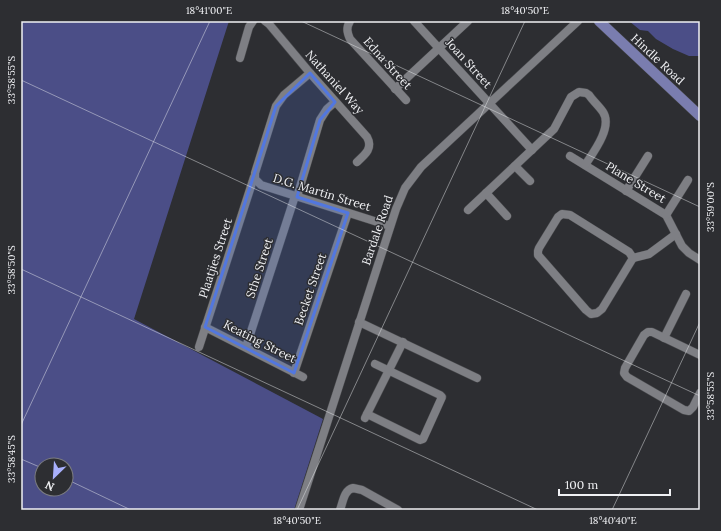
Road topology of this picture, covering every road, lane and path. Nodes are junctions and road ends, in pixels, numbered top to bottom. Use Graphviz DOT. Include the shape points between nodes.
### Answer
graph roads {
  1 [pos="253,21"];
  2 [pos="265,21"];
  3 [pos="350,21"];
  4 [pos="414,21"];
  5 [pos="468,21"];
  6 [pos="578,21"];
  7 [pos="599,21"];
  8 [pos="438,48"];
  9 [pos="240,58"];
  10 [pos="310,74"];
  11 [pos="395,89"];
  12 [pos="406,100"];
  13 [pos="335,102"];
  14 [pos="490,104"];
  15 [pos="700,116"];
  16 [pos="532,150"];
  17 [pos="570,156"];
  18 [pos="648,156"];
  19 [pos="357,162"];
  20 [pos="585,165"];
  21 [pos="515,166"];
  22 [pos="255,175"];
  23 [pos="688,180"];
  24 [pos="530,181"];
  25 [pos="626,190"];
  26 [pos="486,193"];
  27 [pos="296,197"];
  28 [pos="468,210"];
  29 [pos="348,213"];
  30 [pos="666,215"];
  31 [pos="507,216"];
  32 [pos="390,226"];
  33 [pos="676,234"];
  34 [pos="633,258"];
  35 [pos="700,258"];
  36 [pos="686,294"];
  37 [pos="359,322"];
  38 [pos="205,327"];
  39 [pos="664,338"];
  40 [pos="403,342"];
  41 [pos="246,347"];
  42 [pos="199,348"];
  43 [pos="700,356"];
  44 [pos="375,364"];
  45 [pos="389,371"];
  46 [pos="294,373"];
  47 [pos="303,377"];
  48 [pos="478,378"];
  49 [pos="700,393"];
  50 [pos="386,507"];
  51 [pos="299,510"];
  52 [pos="340,510"];
  53 [pos="398,510"];
  1 -- 9 [label="street"];
  2 -- 10 [label="street, Nathaniel Way"];
  3 -- 11 [label="street, Edna Street" via="347,30 350,39"];
  4 -- 8 [label="street, Joan Street"];
  5 -- 8 [label="street"];
  6 -- 14 [label="street, Bardale Road"];
  7 -- 15 [label="main road, Hindle Road"];
  8 -- 11 [label="street"];
  8 -- 14 [label="street, Joan Street"];
  10 -- 13 [label="street, Nathaniel Way"];
  10 -- 22 [label="street, Plaatjies Street" via="284,95 276,106"];
  11 -- 12 [label="street, Edna Street"];
  13 -- 19 [label="street, Nathaniel Way" via="369,141 369,149"];
  13 -- 27 [label="street, Sthe Street" via="320,120"];
  14 -- 16 [label="street, Joan Street"];
  14 -- 32 [label="street, Bardale Road" via="411,179 400,198"];
  16 -- 20 [label="street, Plane Street" via="554,129 571,97 583,92 589,95 606,118 603,135"];
  16 -- 21 [label="street"];
  17 -- 20 [label="street, Plane Street"];
  18 -- 25 [label="street"];
  20 -- 25 [label="street, Plane Street"];
  21 -- 24 [label="street"];
  21 -- 26 [label="street"];
  22 -- 27 [label="street, D.G. Martin Street" via="261,185"];
  22 -- 38 [label="street, Plaatjies Street"];
  23 -- 30 [label="street"];
  25 -- 30 [label="street, Plane Street"];
  26 -- 28 [label="street"];
  26 -- 31 [label="street"];
  27 -- 29 [label="street, D.G. Martin Street"];
  27 -- 41 [label="street, Sthe Street"];
  29 -- 32 [label="street, D.G. Martin Street"];
  29 -- 46 [label="street, Becket Street"];
  30 -- 33 [label="street, Plane Street"];
  32 -- 37 [label="street, Bardale Road"];
  33 -- 34 [label="street" via="649,254"];
  33 -- 35 [label="street, Plane Street" via="686,250"];
  34 -- 34 [label="street" via="600,311 591,314 539,257 538,251 558,217 564,214 570,215 629,252"];
  36 -- 39 [label="street"];
  37 -- 40 [label="street"];
  37 -- 51 [label="street, Bardale Road"];
  38 -- 41 [label="street, Keating Street"];
  38 -- 42 [label="street, Plaatjies Street"];
  39 -- 43 [label="street"];
  39 -- 49 [label="street" via="652,332 644,335 624,373 684,410 689,411 693,407"];
  40 -- 45 [label="street"];
  40 -- 48 [label="street"];
  41 -- 46 [label="street, Keating Street"];
  44 -- 45 [label="street"];
  45 -- 45 [label="street" via="366,416 420,440 423,439 442,398"];
  46 -- 47 [label="street, Keating Street"];
  50 -- 52 [label="street" via="358,488 351,488 345,495"];
  50 -- 53 [label="street"];
}
